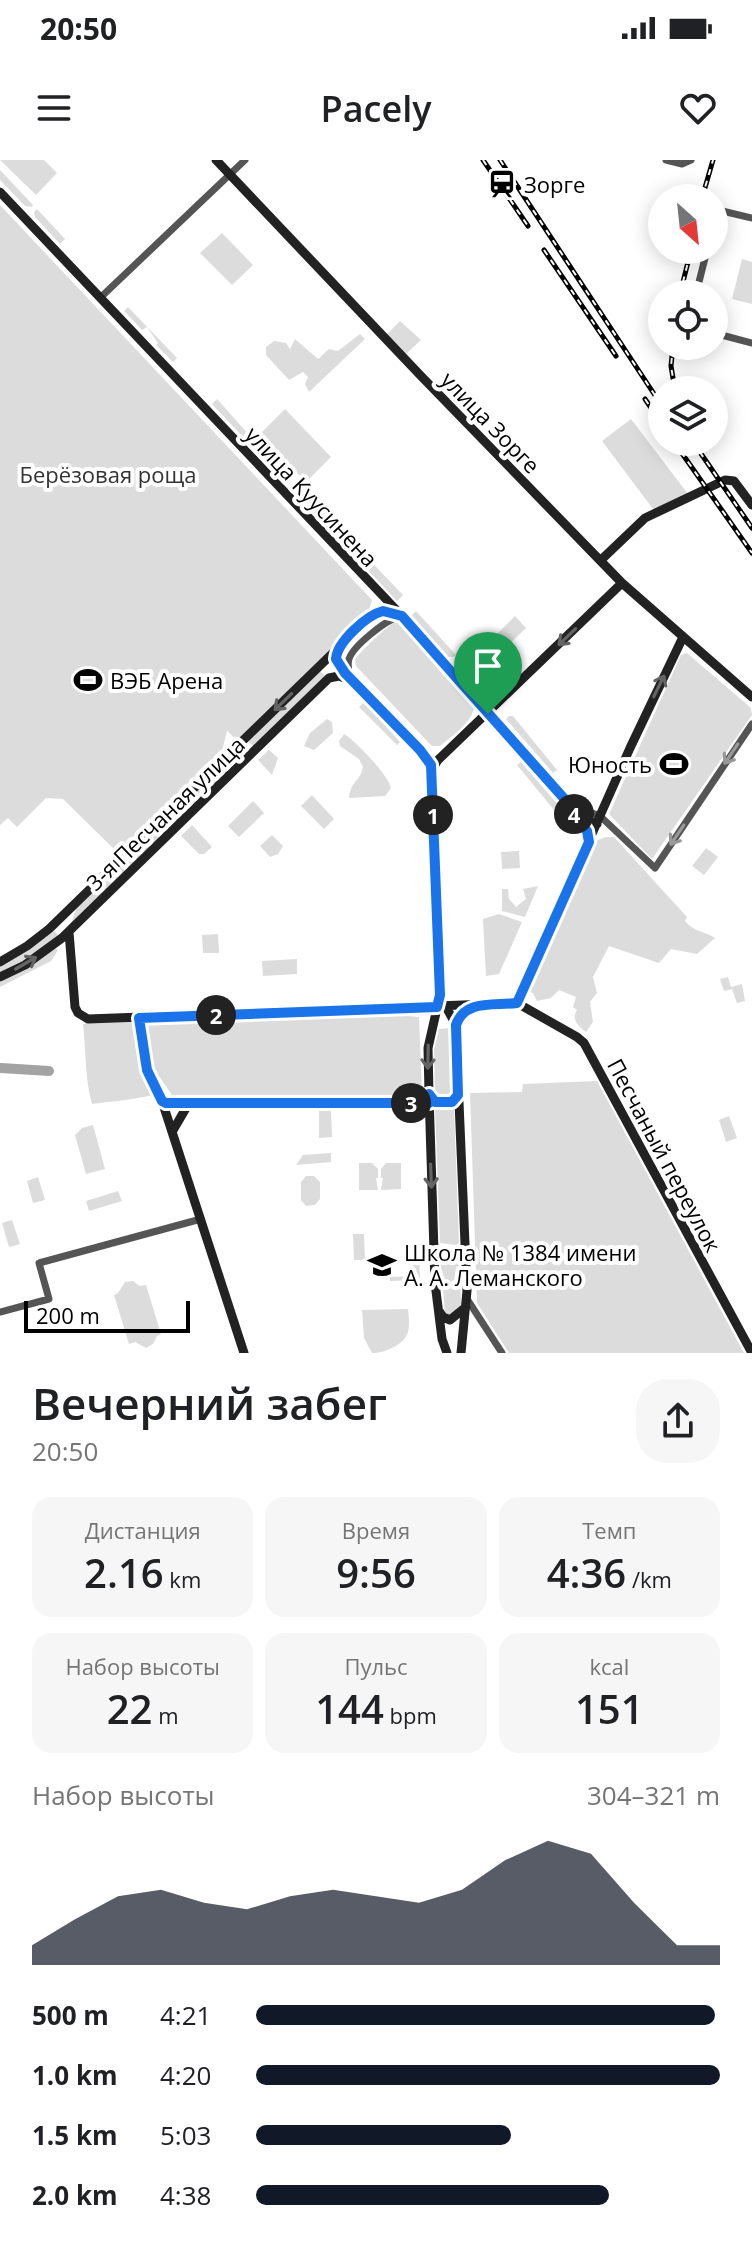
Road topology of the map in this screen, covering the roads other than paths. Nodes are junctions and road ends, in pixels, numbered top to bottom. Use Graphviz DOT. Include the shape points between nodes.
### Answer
graph roads {
  1 [pos="216,160"];
  2 [pos="245,160"];
  3 [pos="666,160"];
  4 [pos="691,160"];
  5 [pos="230,175"];
  6 [pos="0,192"];
  7 [pos="728,212"];
  8 [pos="752,218"];
  9 [pos="100,298"];
  10 [pos="728,337"];
  11 [pos="752,343"];
  12 [pos="752,505"];
  13 [pos="601,560"];
  14 [pos="622,583"];
  15 [pos="375,590"];
  16 [pos="384,611"];
  17 [pos="372,615"];
  18 [pos="402,616"];
  19 [pos="382,625"];
  20 [pos="683,637"];
  21 [pos="339,647"];
  22 [pos="351,680"];
  23 [pos="752,697"];
  24 [pos="488,714"];
  25 [pos="752,724"];
  26 [pos="420,750"];
  27 [pos="442,755"];
  28 [pos="432,769"];
  29 [pos="569,804"];
  30 [pos="598,820"];
  31 [pos="589,842"];
  32 [pos="71,908"];
  33 [pos="68,928"];
  34 [pos="49,929"];
  35 [pos="51,947"];
  36 [pos="71,953"];
  37 [pos="0,962"];
  38 [pos="0,977"];
  39 [pos="517,1003"];
  40 [pos="473,1006"];
  41 [pos="441,1007"];
  42 [pos="139,1018"];
  43 [pos="456,1025"];
  44 [pos="458,1095"];
  45 [pos="429,1098"];
  46 [pos="162,1101"];
  47 [pos="189,1103"];
  48 [pos="172,1132"];
  49 [pos="201,1219"];
  50 [pos="466,1303"];
  51 [pos="437,1307"];
  52 [pos="0,1312"];
  53 [pos="442,1339"];
  54 [pos="500,1350"];
  55 [pos="244,1353"];
  56 [pos="438,1353"];
  57 [pos="447,1353"];
  58 [pos="461,1353"];
  59 [pos="488,1353"];
  60 [pos="752,1353"];
  1 -- 5 [label="street, улица Зорге"];
  2 -- 5 [label="street"];
  3 -- 4 [label="street"];
  5 -- 9 [label="street"];
  5 -- 13 [label="street, улица Зорге"];
  6 -- 9 [label="street, улица Куусинена"];
  7 -- 8 [label="street"];
  9 -- 15 [label="street, улица Куусинена"];
  10 -- 11 [label="street"];
  12 -- 13 [label="street" via="734,481 725,480 645,518"];
  13 -- 14 [label="street, улица Зорге"];
  14 -- 20 [label="street, улица Зорге"];
  14 -- 24 [label="street, one-way"];
  15 -- 16 [label="street"];
  15 -- 17 [label="street"];
  15 -- 18 [label="street, улица Куусинена"];
  16 -- 17 [label="street"];
  16 -- 18 [label="street"];
  16 -- 19 [label="street"];
  17 -- 21 [label="street, 3-я Песчаная улица"];
  18 -- 19 [label="street"];
  18 -- 24 [label="street, улица Куусинена"];
  19 -- 22 [label="street" via="351,655"];
  20 -- 23 [label="street, улица Зорге"];
  30 -- 20 [label="street, one-way"];
  21 -- 22 [label="street" via="336,661"];
  21 -- 32 [label="street, 3-я Песчаная улица, one-way"];
  22 -- 26 [label="street"];
  22 -- 33 [label="street, 3-я Песчаная улица" via="329,678"];
  24 -- 27 [label="street"];
  24 -- 29 [label="street, улица Куусинена"];
  25 -- 30 [label="street, one-way" via="655,868"];
  26 -- 27 [label="street" via="432,757"];
  26 -- 28 [label="street"];
  27 -- 28 [label="street"];
  28 -- 41 [label="street"];
  29 -- 30 [label="street, улица Куусинена" via="585,820"];
  29 -- 31 [label="street"];
  30 -- 31 [label="street"];
  31 -- 39 [label="street"];
  32 -- 33 [label="street"];
  32 -- 34 [label="street, 3-я Песчаная улица"];
  33 -- 34 [label="street"];
  33 -- 35 [label="street, 3-я Песчаная улица"];
  33 -- 36 [label="street"];
  34 -- 37 [label="street, 3-я Песчаная улица"];
  35 -- 36 [label="street" via="63,944"];
  38 -- 35 [label="street, 3-я Песчаная улица, one-way"];
  36 -- 42 [label="street" via="78,1013 88,1019"];
  39 -- 40 [label="street"];
  39 -- 60 [label="street, Песчаный переулок" via="584,1043"];
  40 -- 41 [label="street"];
  40 -- 43 [label="street" via="460,1014"];
  41 -- 42 [label="street"];
  41 -- 43 [label="street"];
  41 -- 45 [label="street, one-way" via="428,1048"];
  42 -- 46 [label="street" via="147,1070"];
  43 -- 44 [label="street"];
  44 -- 45 [label="street" via="452,1102"];
  44 -- 50 [label="street"];
  45 -- 47 [label="street"];
  45 -- 51 [label="street, one-way"];
  46 -- 47 [label="street"];
  46 -- 48 [label="street"];
  47 -- 48 [label="street"];
  48 -- 49 [label="street"];
  49 -- 52 [label="street" via="39,1263 49,1299"];
  49 -- 55 [label="street"];
  50 -- 51 [label="street" via="450,1320"];
  50 -- 54 [label="street"];
  50 -- 58 [label="street"];
  51 -- 53 [label="street"];
  53 -- 56 [label="street"];
  53 -- 57 [label="street"];
  54 -- 59 [label="street"];
}
